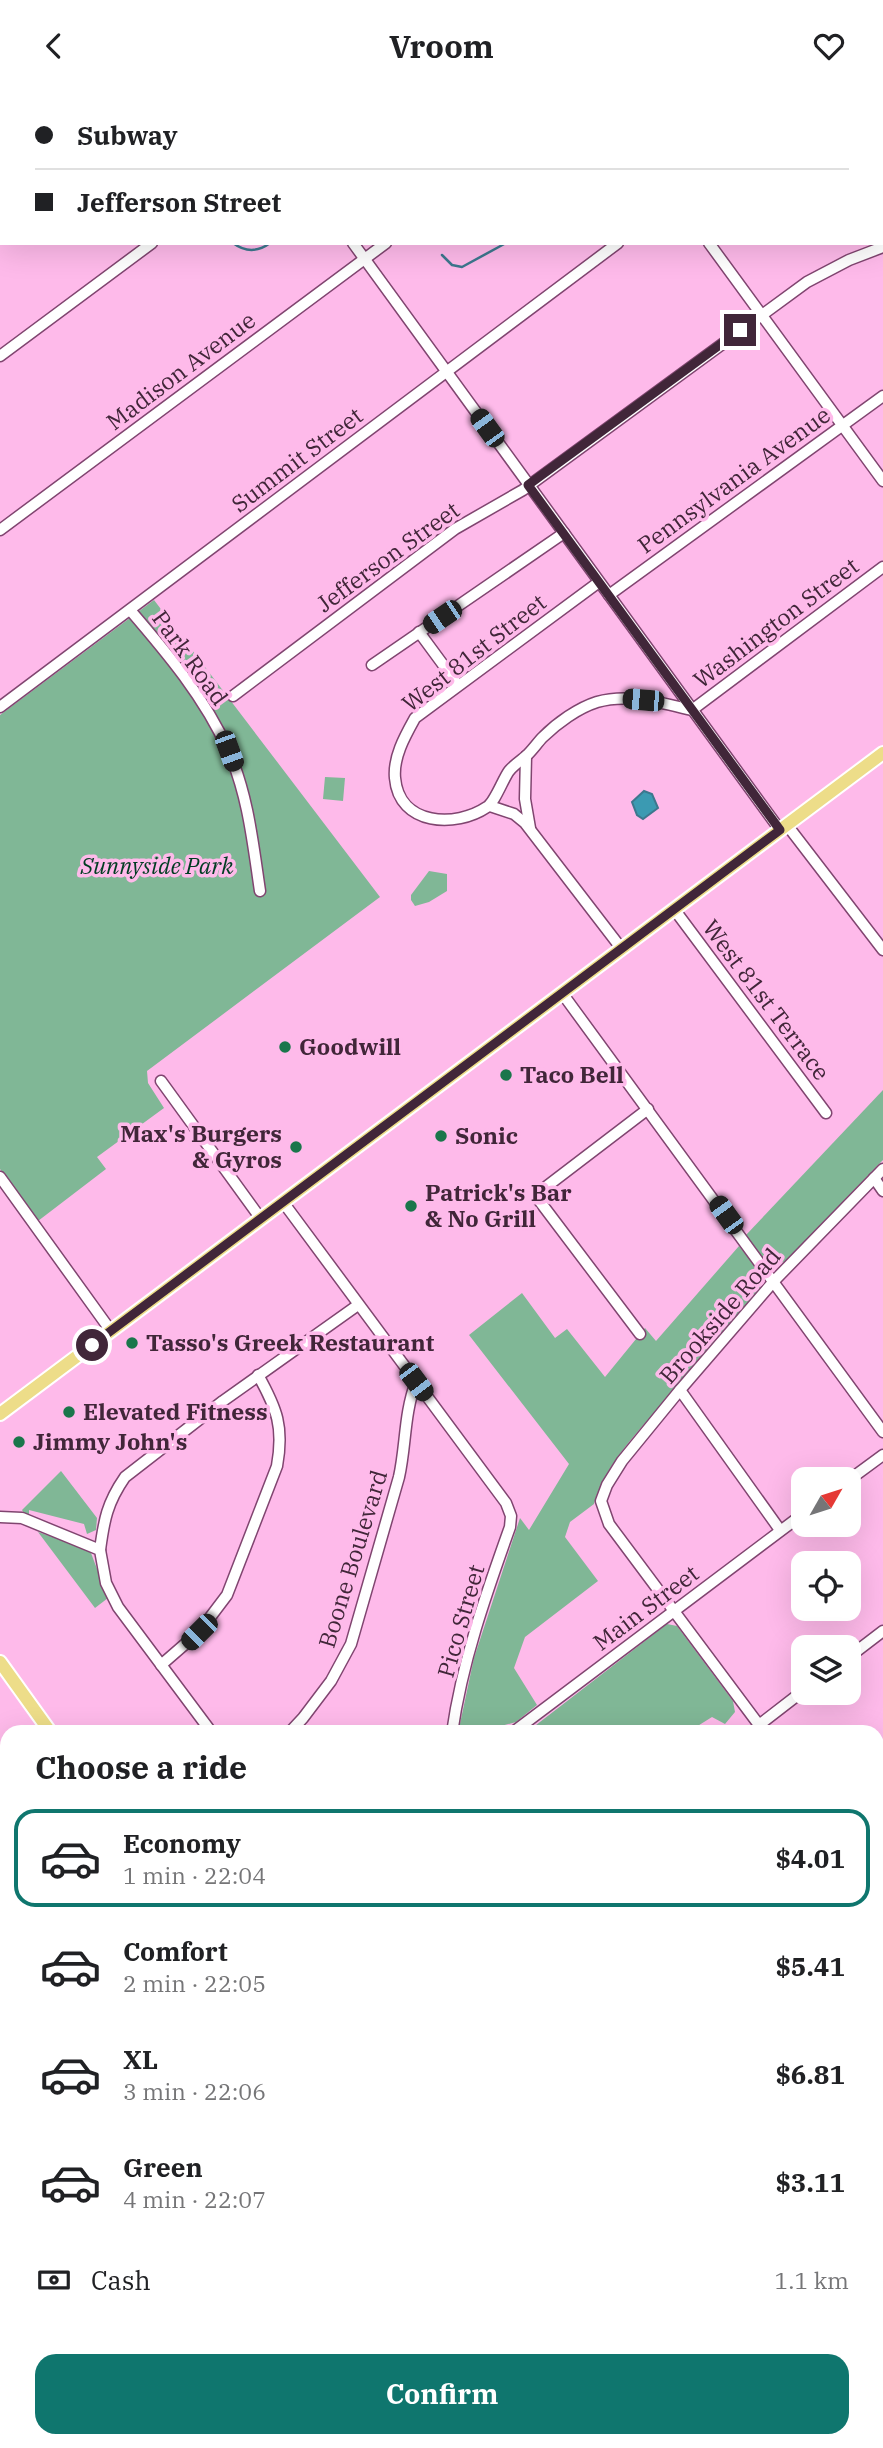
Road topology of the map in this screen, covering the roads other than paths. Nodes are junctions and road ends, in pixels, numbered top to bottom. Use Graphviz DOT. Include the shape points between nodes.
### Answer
graph roads {
  1 [pos="149,245"];
  2 [pos="354,245"];
  3 [pos="383,245"];
  4 [pos="615,245"];
  5 [pos="710,245"];
  6 [pos="883,247"];
  7 [pos="364,259"];
  8 [pos="761,314"];
  9 [pos="0,356"];
  10 [pos="446,372"];
  11 [pos="883,395"];
  12 [pos="842,424"];
  13 [pos="883,481"];
  14 [pos="528,485"];
  15 [pos="0,530"];
  16 [pos="564,533"];
  17 [pos="883,567"];
  18 [pos="600,582"];
  19 [pos="609,596"];
  20 [pos="130,610"];
  21 [pos="419,632"];
  22 [pos="373,664"];
  23 [pos="458,685"];
  24 [pos="233,696"];
  25 [pos="0,708"];
  26 [pos="692,710"];
  27 [pos="883,753"];
  28 [pos="526,756"];
  29 [pos="490,806"];
  30 [pos="783,827"];
  31 [pos="530,829"];
  32 [pos="260,891"];
  33 [pos="674,909"];
  34 [pos="621,949"];
  35 [pos="883,950"];
  36 [pos="562,993"];
  37 [pos="161,1081"];
  38 [pos="648,1109"];
  39 [pos="826,1113"];
  40 [pos="883,1169"];
  41 [pos="0,1177"];
  42 [pos="874,1178"];
  43 [pos="883,1191"];
  44 [pos="283,1202"];
  45 [pos="261,1219"];
  46 [pos="775,1281"];
  47 [pos="358,1305"];
  48 [pos="111,1331"];
  49 [pos="640,1333"];
  50 [pos="258,1375"];
  51 [pos="416,1382"];
  52 [pos="680,1390"];
  53 [pos="0,1414"];
  54 [pos="883,1431"];
  55 [pos="883,1455"];
  56 [pos="861,1471"];
  57 [pos="0,1517"];
  58 [pos="791,1523"];
  59 [pos="780,1531"];
  60 [pos="100,1551"];
  61 [pos="674,1611"];
  62 [pos="883,1631"];
  63 [pos="861,1648"];
  64 [pos="0,1662"];
  65 [pos="162,1665"];
  66 [pos="791,1702"];
  67 [pos="45,1725"];
  68 [pos="206,1725"];
  69 [pos="296,1725"];
  70 [pos="454,1725"];
  71 [pos="523,1725"];
  72 [pos="760,1725"];
  73 [pos="765,1725"];
  1 -- 9 [label="street"];
  2 -- 7 [label="street"];
  3 -- 7 [label="street, Madison Avenue"];
  4 -- 10 [label="street, Summit Street"];
  5 -- 8 [label="street"];
  6 -- 8 [label="street, Jefferson Street" via="807,282"];
  7 -- 10 [label="street"];
  7 -- 15 [label="street, Madison Avenue"];
  8 -- 12 [label="street"];
  8 -- 14 [label="street, Jefferson Street"];
  10 -- 14 [label="street"];
  10 -- 20 [label="street, Summit Street"];
  11 -- 12 [label="street, Pennsylvania Avenue"];
  12 -- 13 [label="street"];
  12 -- 19 [label="street, Pennsylvania Avenue"];
  14 -- 16 [label="street"];
  14 -- 24 [label="street, Jefferson Street" via="455,529"];
  16 -- 18 [label="street"];
  16 -- 21 [label="street"];
  17 -- 26 [label="street, Washington Street"];
  18 -- 19 [label="street"];
  18 -- 23 [label="street, West 81st Street"];
  19 -- 26 [label="street"];
  20 -- 25 [label="street, Summit Street"];
  20 -- 32 [label="street, Park Road" via="196,693 229,751 249,822"];
  21 -- 22 [label="street"];
  21 -- 23 [label="street"];
  23 -- 29 [label="street, West 81st Street" via="415,718 401,742 395,783 411,810 431,820 464,818"];
  26 -- 28 [label="street" via="622,698 597,702 546,734"];
  26 -- 30 [label="street"];
  27 -- 30 [label="main road"];
  28 -- 29 [label="street" via="508,772"];
  28 -- 31 [label="street"];
  29 -- 31 [label="street" via="514,814"];
  30 -- 33 [label="main road"];
  30 -- 35 [label="street"];
  31 -- 34 [label="street"];
  33 -- 34 [label="main road"];
  33 -- 39 [label="street, West 81st Terrace"];
  34 -- 36 [label="main road"];
  36 -- 38 [label="street"];
  36 -- 44 [label="main road"];
  37 -- 45 [label="street"];
  38 -- 46 [label="street"];
  38 -- 49 [label="street" via="538,1193 538,1199"];
  40 -- 42 [label="street, Brookside Road"];
  41 -- 48 [label="street"];
  42 -- 43 [label="street"];
  42 -- 46 [label="street, Brookside Road"];
  44 -- 45 [label="main road"];
  44 -- 47 [label="street"];
  45 -- 48 [label="main road"];
  46 -- 52 [label="street, Brookside Road"];
  46 -- 54 [label="street"];
  47 -- 50 [label="street"];
  47 -- 51 [label="street"];
  48 -- 53 [label="main road"];
  50 -- 60 [label="street" via="125,1477 105,1513"];
  50 -- 65 [label="street" via="280,1425 277,1466 227,1595 199,1632"];
  51 -- 69 [label="street, Boone Boulevard" via="408,1407 399,1478 351,1644 331,1681"];
  51 -- 70 [label="street, Pico Street" via="506,1503 510,1522 469,1651"];
  52 -- 59 [label="street"];
  52 -- 61 [label="street, Brookside Road" via="622,1461 601,1501 609,1524"];
  55 -- 56 [label="street"];
  57 -- 60 [label="street" via="22,1518"];
  58 -- 59 [label="street, Main Street"];
  59 -- 61 [label="street, Main Street"];
  60 -- 65 [label="street" via="106,1583 118,1607"];
  61 -- 71 [label="street, Main Street"];
  61 -- 72 [label="street"];
  62 -- 63 [label="street"];
  64 -- 67 [label="main road"];
  65 -- 68 [label="street"];
  66 -- 73 [label="street"];
}
